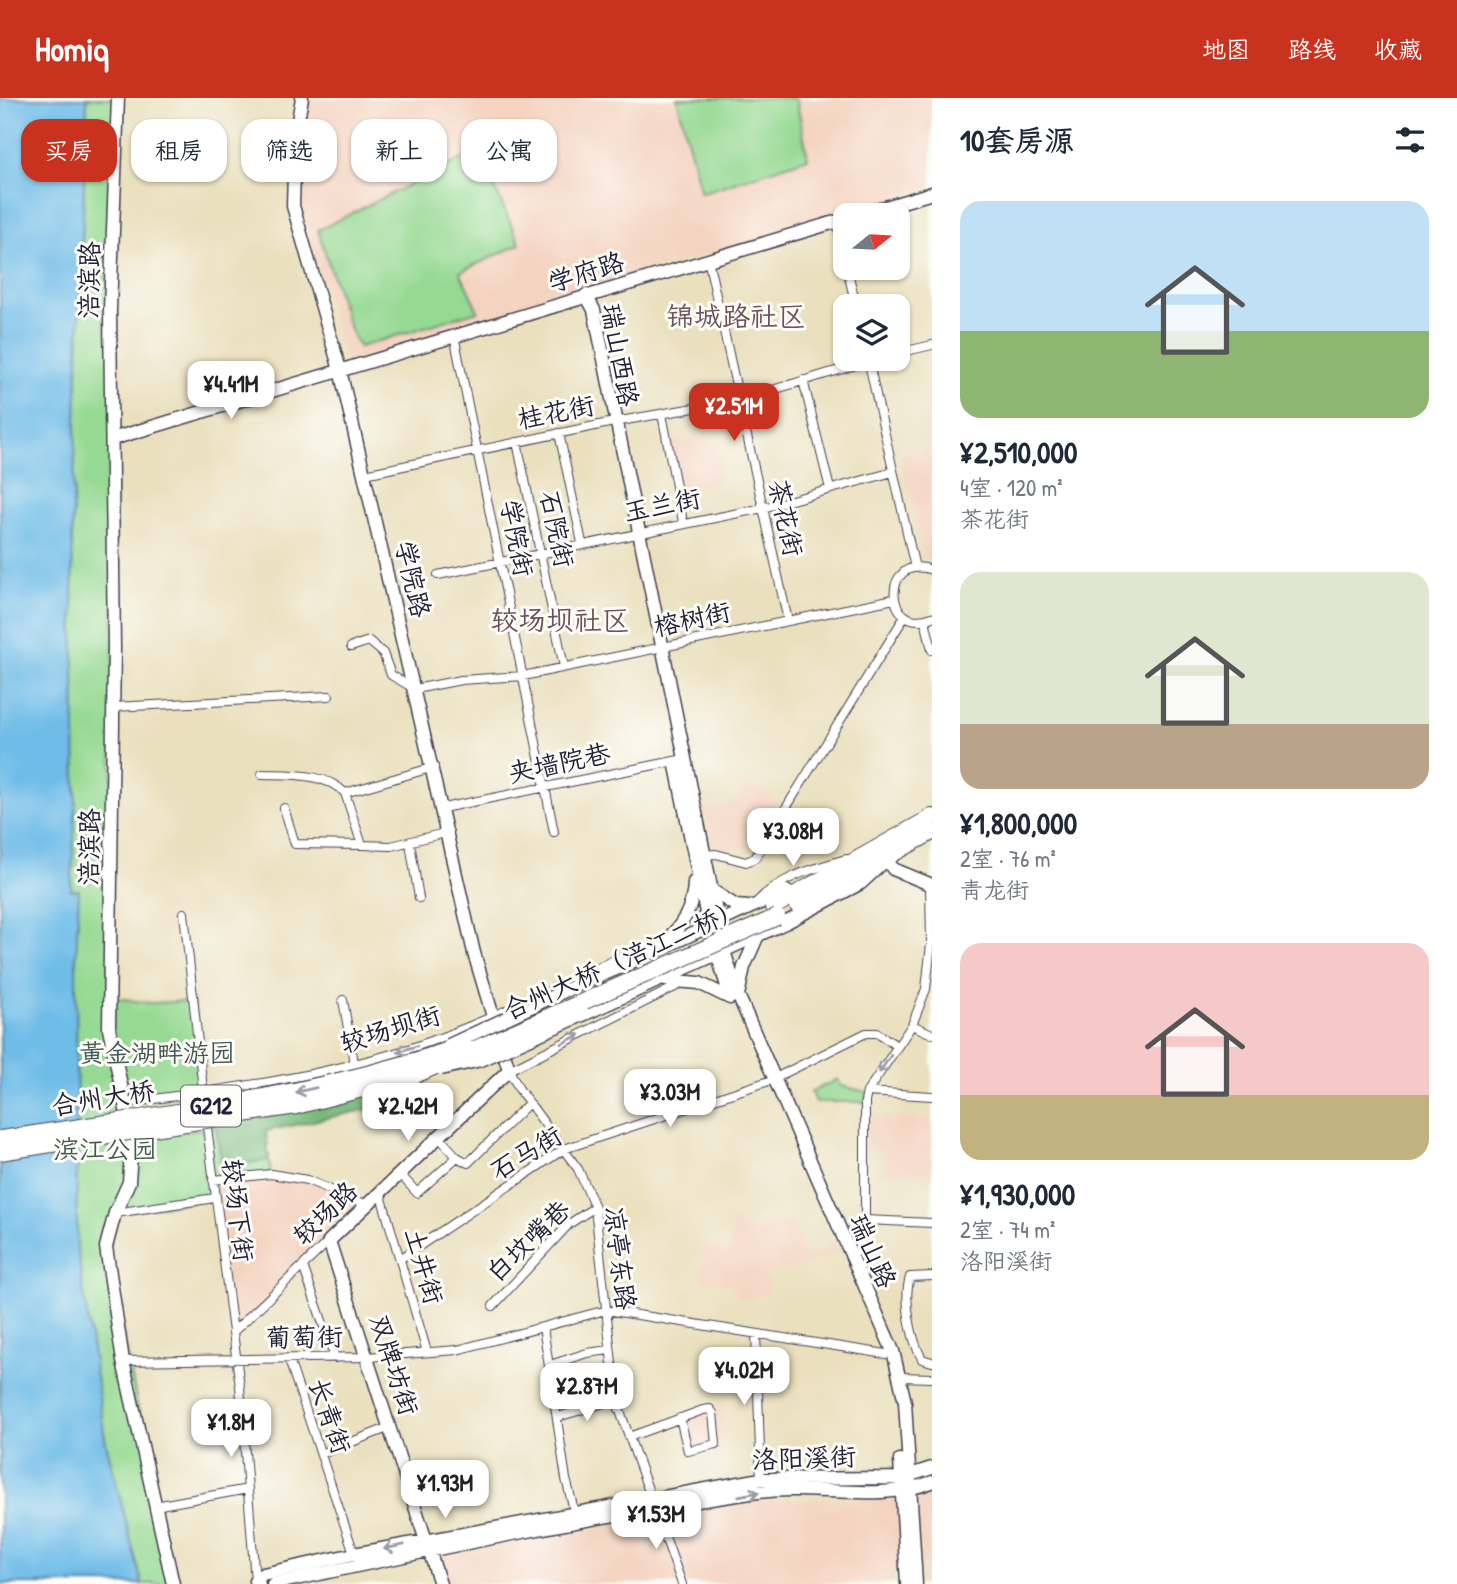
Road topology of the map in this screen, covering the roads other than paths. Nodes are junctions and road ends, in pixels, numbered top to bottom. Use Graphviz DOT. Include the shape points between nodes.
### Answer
graph roads {
  1 [pos="118,98"];
  2 [pos="302,98"];
  3 [pos="932,194"];
  4 [pos="901,203"];
  5 [pos="833,222"];
  6 [pos="708,259"];
  7 [pos="586,295"];
  8 [pos="454,335"];
  9 [pos="932,345"];
  10 [pos="910,351"];
  11 [pos="340,370"];
  12 [pos="833,371"];
  13 [pos="873,371"];
  14 [pos="803,380"];
  15 [pos="739,400"];
  16 [pos="662,414"];
  17 [pos="613,422"];
  18 [pos="559,433"];
  19 [pos="112,439"];
  20 [pos="517,442"];
  21 [pos="477,450"];
  22 [pos="893,472"];
  23 [pos="365,474"];
  24 [pos="830,489"];
  25 [pos="763,508"];
  26 [pos="683,522"];
  27 [pos="634,532"];
  28 [pos="582,543"];
  29 [pos="541,552"];
  30 [pos="500,561"];
  31 [pos="915,568"];
  32 [pos="932,570"];
  33 [pos="438,575"];
  34 [pos="894,599"];
  35 [pos="905,616"];
  36 [pos="929,619"];
  37 [pos="788,621"];
  38 [pos="351,647"];
  39 [pos="657,648"];
  40 [pos="932,650"];
  41 [pos="564,667"];
  42 [pos="523,676"];
  43 [pos="415,689"];
  44 [pos="329,696"];
  45 [pos="114,707"];
  46 [pos="679,760"];
  47 [pos="434,767"];
  48 [pos="262,774"];
  49 [pos="545,787"];
  50 [pos="345,793"];
  51 [pos="284,808"];
  52 [pos="443,808"];
  53 [pos="932,817"];
  54 [pos="449,832"];
  55 [pos="554,832"];
  56 [pos="932,832"];
  57 [pos="410,843"];
  58 [pos="362,845"];
  59 [pos="884,853"];
  60 [pos="699,858"];
  61 [pos="931,885"];
  62 [pos="710,889"];
  63 [pos="419,898"];
  64 [pos="753,907"];
  65 [pos="184,913"];
  66 [pos="714,925"];
  67 [pos="758,935"];
  68 [pos="653,952"];
  69 [pos="720,953"];
  70 [pos="661,980"];
  71 [pos="685,982"];
  72 [pos="734,996"];
  73 [pos="343,1000"];
  74 [pos="493,1015"];
  75 [pos="912,1025"];
  76 [pos="932,1034"];
  77 [pos="897,1046"];
  78 [pos="354,1063"];
  79 [pos="416,1068"];
  80 [pos="509,1070"];
  81 [pos="770,1080"];
  82 [pos="867,1092"];
  83 [pos="203,1093"];
  84 [pos="932,1096"];
  85 [pos="125,1103"];
  86 [pos="529,1103"];
  87 [pos="439,1137"];
  88 [pos="0,1139"];
  89 [pos="565,1149"];
  90 [pos="0,1152"];
  91 [pos="457,1157"];
  92 [pos="400,1174"];
  93 [pos="213,1180"];
  94 [pos="380,1192"];
  95 [pos="215,1198"];
  96 [pos="366,1205"];
  97 [pos="594,1207"];
  98 [pos="115,1213"];
  99 [pos="865,1220"];
  100 [pos="932,1223"];
  101 [pos="329,1241"];
  102 [pos="851,1255"];
  103 [pos="400,1259"];
  104 [pos="303,1266"];
  105 [pos="932,1276"];
  106 [pos="493,1306"];
  107 [pos="606,1310"];
  108 [pos="543,1327"];
  109 [pos="233,1332"];
  110 [pos="756,1334"];
  111 [pos="610,1350"];
  112 [pos="428,1352"];
  113 [pos="886,1354"];
  114 [pos="367,1357"];
  115 [pos="335,1358"];
  116 [pos="237,1359"];
  117 [pos="289,1360"];
  118 [pos="123,1361"];
  119 [pos="932,1362"];
  120 [pos="550,1365"];
  121 [pos="901,1377"];
  122 [pos="932,1378"];
  123 [pos="607,1402"];
  124 [pos="558,1417"];
  125 [pos="680,1418"];
  126 [pos="390,1427"];
  127 [pos="629,1437"];
  128 [pos="321,1454"];
  129 [pos="932,1468"];
  130 [pos="761,1479"];
  131 [pos="932,1482"];
  132 [pos="905,1484"];
  133 [pos="248,1489"];
  134 [pos="655,1504"];
  135 [pos="155,1506"];
  136 [pos="575,1514"];
  137 [pos="428,1546"];
  138 [pos="356,1560"];
  139 [pos="257,1583"];
  140 [pos="173,1584"];
  141 [pos="273,1584"];
  142 [pos="440,1584"];
  143 [pos="682,1584"];
  144 [pos="908,1584"];
  145 [pos="916,1584"];
  1 -- 19 [label="main road, 涪滨路" via="110,310"];
  2 -- 11 [label="main road, 学院路" via="295,137 293,206"];
  3 -- 4 [label="main road"];
  5 -- 6 [label="main road, 学府路"];
  6 -- 7 [label="main road, 学府路"];
  6 -- 15 [label="street, 茶花街"];
  7 -- 8 [label="main road, 学府路"];
  7 -- 17 [label="main road, 瑞山西路"];
  8 -- 11 [label="main road, 学府路"];
  8 -- 21 [label="street, 学院街"];
  9 -- 10 [label="street"];
  11 -- 19 [label="main road, 学府路"];
  11 -- 23 [label="main road, 学院路"];
  12 -- 14 [label="street, 桂花街"];
  13 -- 22 [label="street"];
  14 -- 15 [label="street, 桂花街"];
  14 -- 24 [label="street"];
  15 -- 16 [label="street, 桂花街"];
  15 -- 25 [label="street, 茶花街"];
  16 -- 17 [label="street, 桂花街"];
  16 -- 26 [label="street"];
  17 -- 18 [label="street, 桂花街"];
  17 -- 27 [label="main road, 瑞山西路"];
  18 -- 20 [label="street, 桂花街"];
  18 -- 28 [label="street"];
  19 -- 45 [label="main road, 涪滨路"];
  20 -- 21 [label="street, 桂花街"];
  20 -- 29 [label="street, 石院街"];
  21 -- 23 [label="street, 桂花街"];
  21 -- 30 [label="street, 学院街"];
  22 -- 24 [label="street, 玉兰街"];
  22 -- 31 [label="street"];
  23 -- 43 [label="main road, 学院路"];
  24 -- 25 [label="street, 玉兰街"];
  25 -- 26 [label="street, 玉兰街"];
  25 -- 37 [label="street, 茶花街"];
  26 -- 27 [label="street, 玉兰街"];
  27 -- 28 [label="street, 玉兰街"];
  27 -- 39 [label="main road, 瑞山西路"];
  28 -- 29 [label="street, 玉兰街"];
  29 -- 30 [label="street, 玉兰街"];
  29 -- 41 [label="street, 石院街"];
  30 -- 33 [label="street, 玉兰街"];
  30 -- 42 [label="street, 学院街"];
  31 -- 32 [label="street"];
  31 -- 34 [label="street" via="900,576"];
  34 -- 35 [label="street"];
  34 -- 37 [label="street, 榕树街"];
  35 -- 36 [label="street"];
  35 -- 60 [label="street" via="755,859 737,862 716,854"];
  36 -- 40 [label="street"];
  37 -- 39 [label="street, 榕树街"];
  38 -- 43 [label="street" via="369,641 383,653 391,675"];
  39 -- 41 [label="street, 榕树街"];
  39 -- 46 [label="main road, 瑞山西路"];
  41 -- 42 [label="street, 榕树街"];
  42 -- 43 [label="street, 榕树街"];
  42 -- 49 [label="street, 学院街"];
  43 -- 47 [label="main road, 学院路"];
  44 -- 45 [label="street"];
  45 -- 85 [label="main road, 涪滨路" via="109,1027"];
  46 -- 49 [label="street, 夹墙院巷"];
  46 -- 60 [label="main road, 瑞山西路"];
  47 -- 50 [label="street"];
  47 -- 52 [label="main road, 学院路"];
  48 -- 50 [label="street" via="308,776 335,783"];
  49 -- 52 [label="street, 夹墙院巷"];
  49 -- 55 [label="street, 学院街"];
  50 -- 58 [label="street"];
  51 -- 58 [label="street" via="295,844"];
  52 -- 54 [label="main road, 学院路"];
  53 -- 59 [label="highway, G212"];
  54 -- 57 [label="street"];
  54 -- 74 [label="main road, 学院路" via="474,953"];
  56 -- 59 [label="highway, G212"];
  57 -- 58 [label="street"];
  57 -- 63 [label="street"];
  59 -- 61 [label="main road" via="893,869"];
  59 -- 64 [label="main road" via="846,859"];
  59 -- 67 [label="main road" via="861,883"];
  59 -- 79 [label="highway, 合州大桥（涪江二桥） / G212, bridge" via="775,912"];
  60 -- 62 [label="main road, 瑞山西路"];
  60 -- 66 [label="main road, 瑞山西路"];
  60 -- 68 [label="main road" via="690,912"];
  61 -- 75 [label="street" via="929,978"];
  62 -- 64 [label="main road" via="736,906"];
  62 -- 66 [label="main road, 瑞山西路"];
  64 -- 66 [label="main road"];
  65 -- 83 [label="street, 较场下街"];
  66 -- 68 [label="main road"];
  66 -- 69 [label="main road, 瑞山西路"];
  67 -- 69 [label="main road"];
  67 -- 72 [label="main road"];
  68 -- 74 [label="street, 较场坝街" via="634,951"];
  68 -- 79 [label="main road, bridge" via="472,1032"];
  69 -- 70 [label="main road"];
  69 -- 72 [label="main road, 瑞山路"];
  70 -- 71 [label="main road"];
  70 -- 79 [label="main road, bridge" via="481,1060"];
  71 -- 72 [label="main road"];
  80 -- 71 [label="street, one-way"];
  72 -- 81 [label="main road, 瑞山路"];
  73 -- 78 [label="street"];
  74 -- 78 [label="street, 较场坝街, one-way" via="410,1048"];
  74 -- 80 [label="main road, 学院路"];
  75 -- 76 [label="street"];
  75 -- 77 [label="street"];
  77 -- 81 [label="street, 石马街" via="877,1033 866,1032"];
  77 -- 82 [label="street, one-way"];
  78 -- 83 [label="street, 较场坝街"];
  79 -- 88 [label="highway, 合州大桥 / G212, one-way, bridge" via="292,1093"];
  79 -- 90 [label="highway, 合州大桥 / G212, bridge" via="296,1106"];
  80 -- 86 [label="street, 凉亭东路"];
  80 -- 87 [label="main road, 较场路"];
  81 -- 89 [label="street, 石马街"];
  81 -- 102 [label="main road, 瑞山路"];
  81 -- 113 [label="main road, 瑞山路"];
  82 -- 84 [label="street"];
  82 -- 99 [label="street"];
  83 -- 85 [label="street, 较场坝街"];
  83 -- 93 [label="street, 较场下街"];
  85 -- 98 [label="main road, 涪滨路" via="133,1156 129,1182"];
  86 -- 89 [label="street, 凉亭东路"];
  86 -- 91 [label="street" via="468,1163"];
  87 -- 91 [label="street"];
  87 -- 92 [label="main road, 较场路"];
  89 -- 97 [label="street, 凉亭东路"];
  89 -- 103 [label="street, 石马街"];
  91 -- 92 [label="street" via="418,1193"];
  92 -- 94 [label="main road, 较场路"];
  93 -- 95 [label="street, 较场下街"];
  93 -- 96 [label="street" via="283,1176 307,1180"];
  94 -- 96 [label="main road, 较场路"];
  94 -- 103 [label="street, 土井街"];
  95 -- 98 [label="street"];
  95 -- 109 [label="street, 较场下街"];
  96 -- 101 [label="main road, 较场路"];
  97 -- 106 [label="street, 白坟嘴巷" via="569,1224"];
  97 -- 107 [label="street, 凉亭东路"];
  98 -- 118 [label="main road, 涪滨路" via="106,1247"];
  99 -- 100 [label="street"];
  99 -- 102 [label="street" via="858,1250"];
  101 -- 104 [label="street, 较场路"];
  101 -- 114 [label="main road, 双牌坊街"];
  102 -- 121 [label="main road, 瑞山路"];
  103 -- 112 [label="street, 土井街"];
  104 -- 109 [label="street, 较场路"];
  104 -- 115 [label="street"];
  105 -- 119 [label="street" via="910,1277 907,1290 915,1347 922,1359"];
  107 -- 108 [label="street, 葡萄街"];
  107 -- 110 [label="street"];
  107 -- 111 [label="street, 凉亭东路"];
  108 -- 112 [label="street, 葡萄街" via="479,1346"];
  108 -- 120 [label="street"];
  109 -- 116 [label="street, 较场下街"];
  110 -- 113 [label="street"];
  110 -- 130 [label="street"];
  111 -- 120 [label="street"];
  111 -- 127 [label="street, 凉亭东路" via="617,1400"];
  112 -- 114 [label="street, 葡萄街"];
  113 -- 132 [label="main road, 瑞山路" via="898,1403"];
  114 -- 115 [label="street, 葡萄街"];
  114 -- 126 [label="main road, 双牌坊街"];
  115 -- 117 [label="street, 葡萄街"];
  116 -- 117 [label="street, 葡萄街"];
  116 -- 118 [label="street, 葡萄街"];
  116 -- 133 [label="street, 较场下街"];
  117 -- 128 [label="street, 长青街"];
  118 -- 135 [label="main road, 涪滨路"];
  120 -- 124 [label="street"];
  121 -- 122 [label="street"];
  121 -- 132 [label="main road, 瑞山路"];
  123 -- 124 [label="street"];
  124 -- 136 [label="street"];
  125 -- 125 [label="street" via="712,1410 716,1444 688,1451"];
  125 -- 127 [label="street"];
  126 -- 128 [label="street"];
  126 -- 137 [label="main road, 双牌坊街"];
  127 -- 134 [label="street, 凉亭东路"];
  128 -- 138 [label="street, 长青街"];
  129 -- 132 [label="main road"];
  130 -- 132 [label="main road, 洛阳溪街"];
  130 -- 134 [label="main road, 洛阳溪街"];
  131 -- 132 [label="main road"];
  134 -- 132 [label="main road, 洛阳溪街, one-way"];
  132 -- 144 [label="main road, 瑞山路"];
  132 -- 145 [label="main road, 瑞山路"];
  133 -- 135 [label="street"];
  133 -- 139 [label="street, 较场下街"];
  134 -- 136 [label="main road, 洛阳溪街"];
  134 -- 137 [label="main road, 洛阳溪街"];
  134 -- 143 [label="street, 凉亭东路"];
  135 -- 140 [label="main road, 涪滨路"];
  136 -- 137 [label="main road, 洛阳溪街"];
  137 -- 138 [label="main road, 洛阳溪街"];
  137 -- 142 [label="main road, 双牌坊街"];
  138 -- 139 [label="main road, 洛阳溪街" via="262,1574"];
  138 -- 141 [label="main road, 洛阳溪街"];
}
